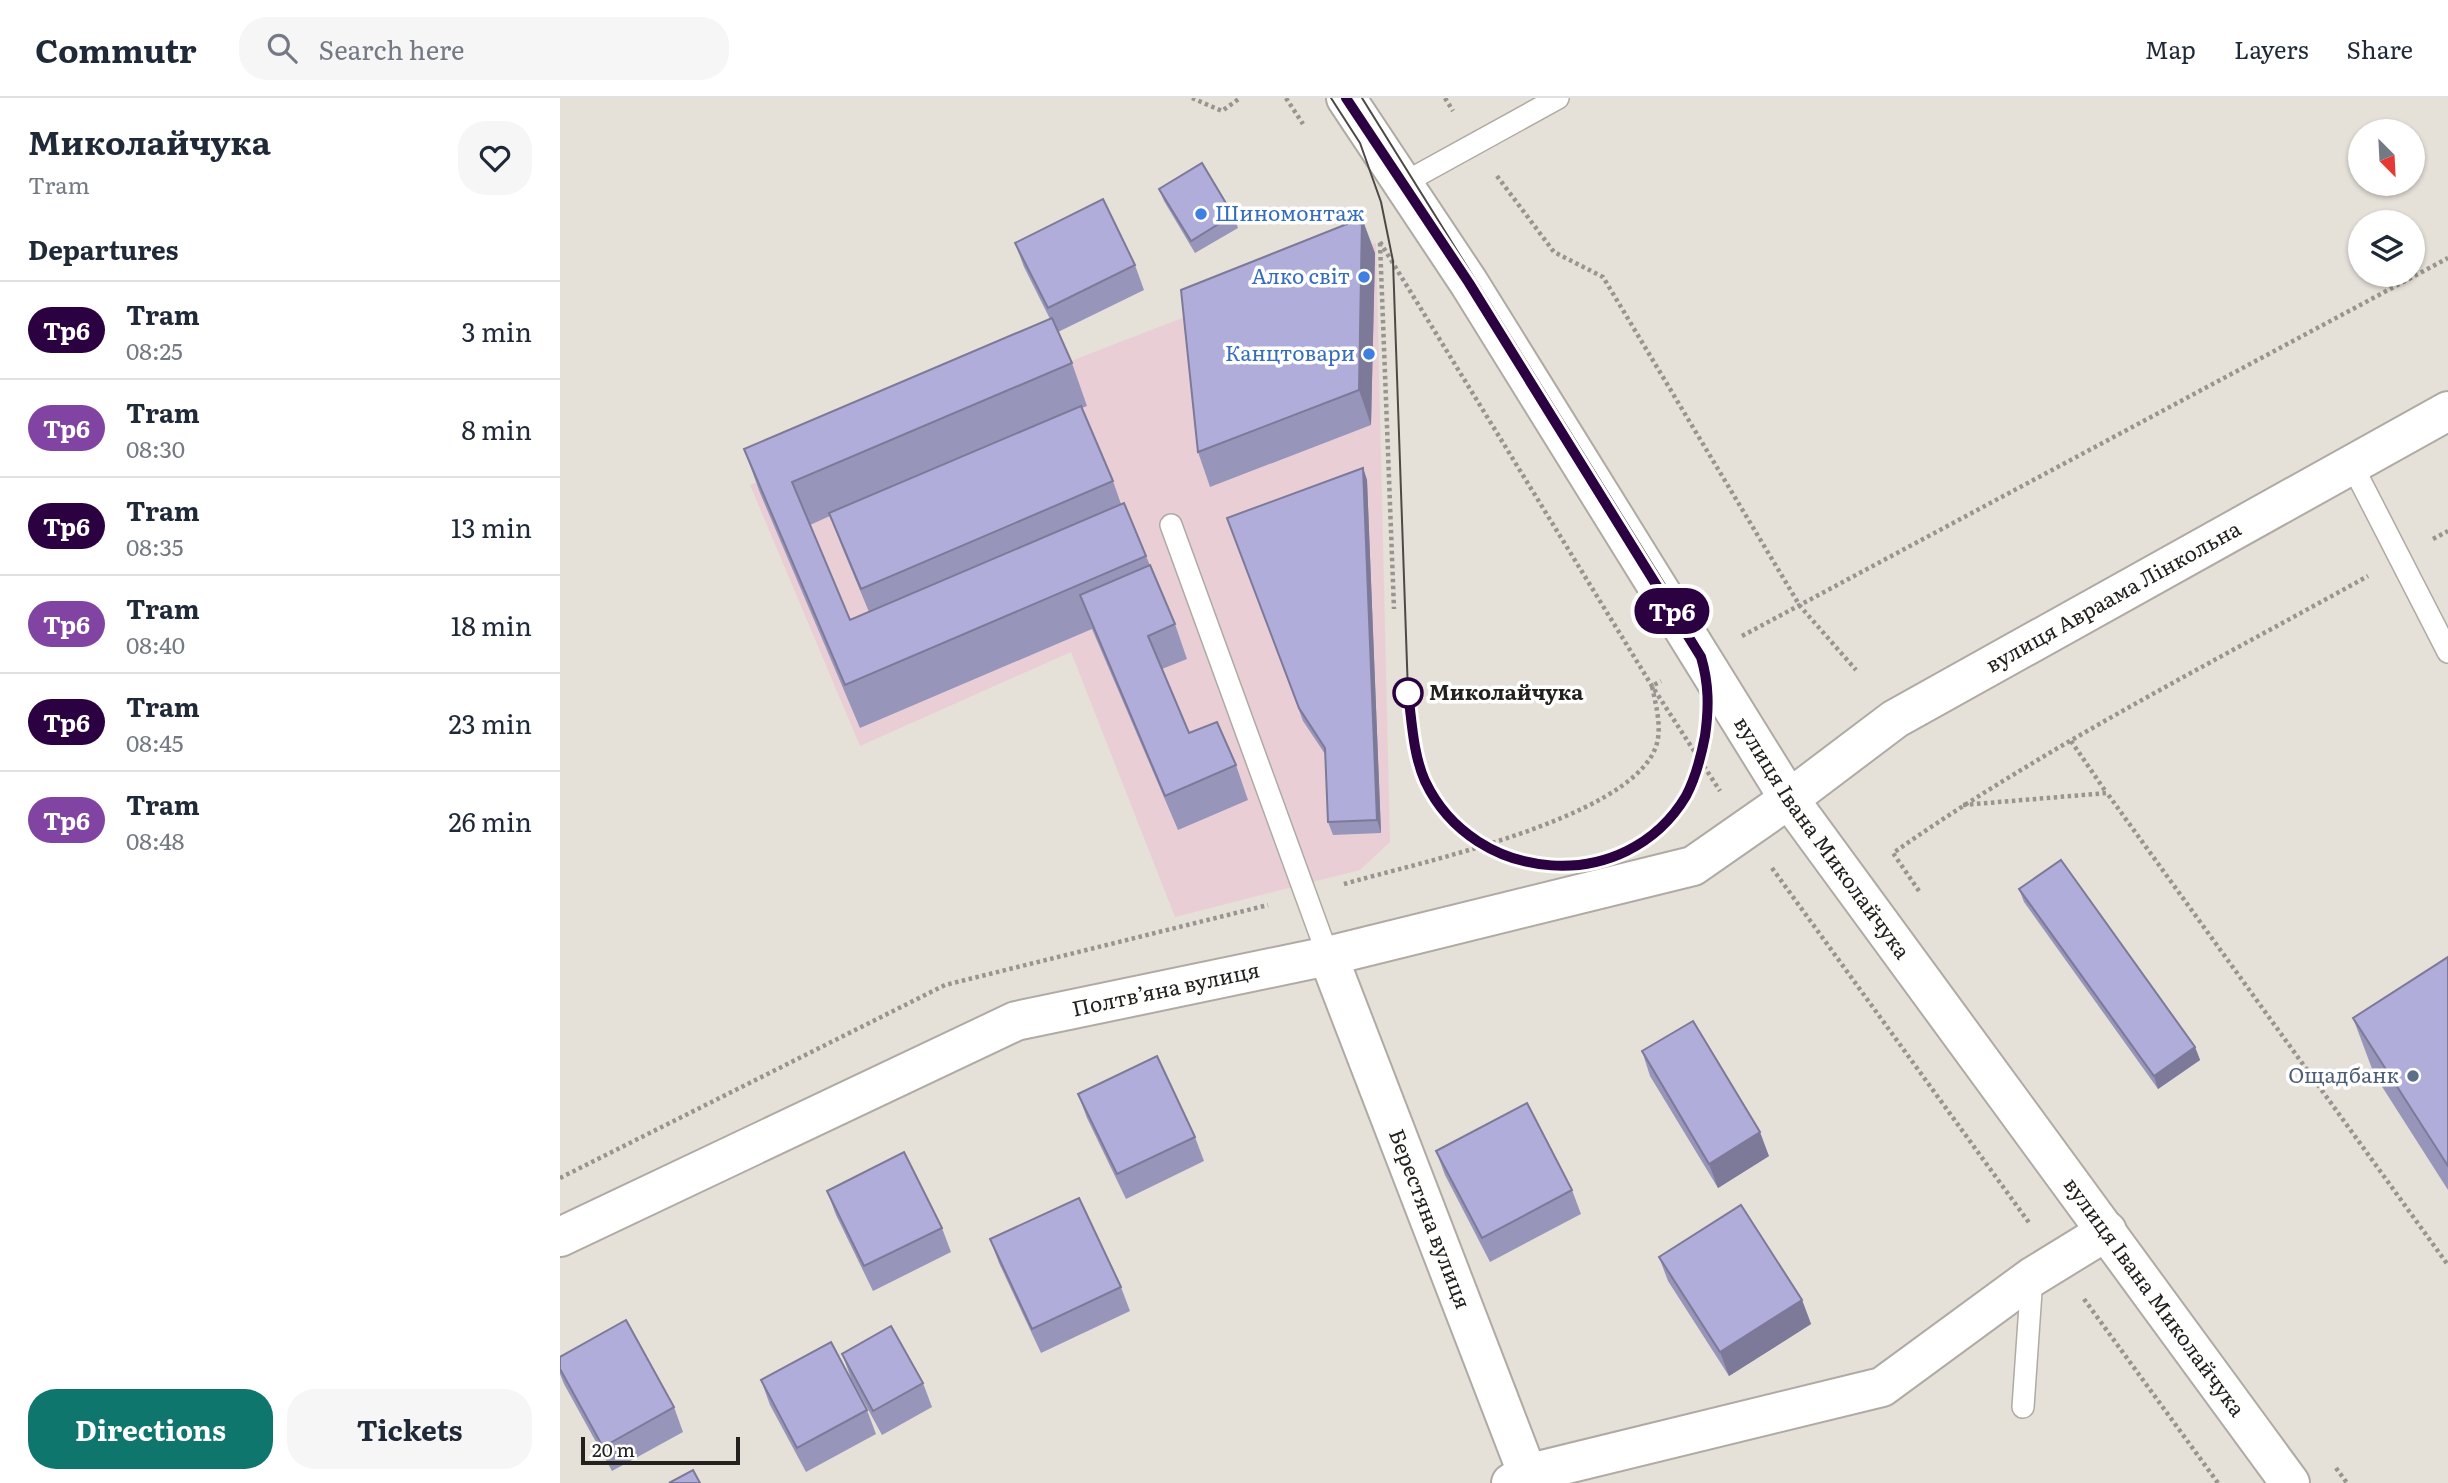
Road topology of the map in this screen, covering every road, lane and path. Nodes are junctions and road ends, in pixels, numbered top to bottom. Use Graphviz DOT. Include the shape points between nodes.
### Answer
graph roads {
  1 [pos="1192,98"];
  2 [pos="1240,98"];
  3 [pos="1346,98"];
  4 [pos="1558,98"];
  5 [pos="1402,184"];
  6 [pos="1380,241"];
  7 [pos="1554,253"];
  8 [pos="2448,258"];
  9 [pos="2448,411"];
  10 [pos="2352,465"];
  11 [pos="1171,525"];
  12 [pos="2448,531"];
  13 [pos="2400,558"];
  14 [pos="1800,606"];
  15 [pos="1394,609"];
  16 [pos="2448,652"];
  17 [pos="1856,670"];
  18 [pos="2071,741"];
  19 [pos="2107,793"];
  20 [pos="1789,799"];
  21 [pos="1961,805"];
  22 [pos="1925,898"];
  23 [pos="1328,956"];
  24 [pos="2107,1231"];
  25 [pos="560,1237"];
  26 [pos="2448,1265"];
  27 [pos="2032,1277"];
  28 [pos="2023,1407"];
  29 [pos="2331,1461"];
  30 [pos="1522,1480"];
  31 [pos="2290,1483"];
  32 [pos="2347,1483"];
  1 -- 2 [label="path" via="1222,111"];
  3 -- 5 [label="street, вулиця Івана Миколайчука"];
  4 -- 5 [label="lane"];
  5 -- 20 [label="street, вулиця Івана Миколайчука" via="1469,283"];
  6 -- 15 [label="path"];
  7 -- 14 [label="path" via="1603,277"];
  8 -- 14 [label="path"];
  9 -- 10 [label="street, вулиця Авраама Лінкольна"];
  10 -- 13 [label="lane"];
  10 -- 20 [label="street, вулиця Авраама Лінкольна" via="1895,719"];
  11 -- 23 [label="lane"];
  12 -- 13 [label="path"];
  13 -- 16 [label="lane"];
  13 -- 18 [label="path"];
  14 -- 17 [label="path"];
  18 -- 19 [label="path"];
  18 -- 21 [label="path"];
  19 -- 21 [label="path"];
  19 -- 26 [label="path"];
  20 -- 23 [label="street, Полтвʼяна вулиця" via="1693,866"];
  20 -- 24 [label="street, вулиця Івана Миколайчука"];
  21 -- 22 [label="path" via="1892,853"];
  23 -- 25 [label="street, Полтвʼяна вулиця" via="1016,1021"];
  23 -- 30 [label="street, Берестяна вулиця"];
  24 -- 27 [label="street"];
  24 -- 31 [label="street, вулиця Івана Миколайчука"];
  27 -- 28 [label="lane"];
  27 -- 30 [label="street" via="1882,1387"];
  29 -- 32 [label="path"];
}
